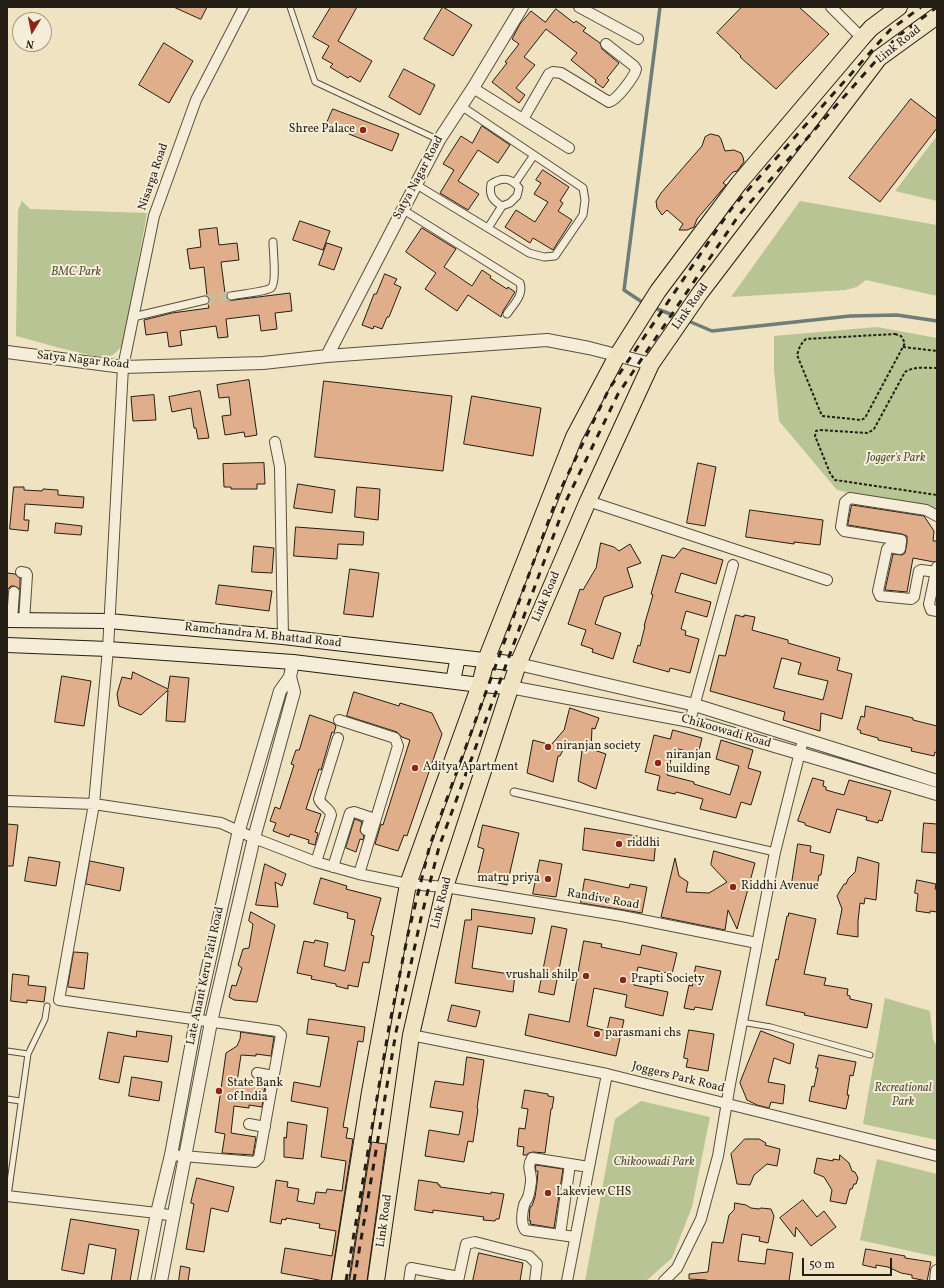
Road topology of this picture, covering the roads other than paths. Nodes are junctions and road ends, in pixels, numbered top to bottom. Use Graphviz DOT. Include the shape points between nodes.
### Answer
graph roads {
  1 [pos="244,7"];
  2 [pos="290,7"];
  3 [pos="522,7"];
  4 [pos="579,7"];
  5 [pos="831,7"];
  6 [pos="899,7"];
  7 [pos="937,16"];
  8 [pos="862,38"];
  9 [pos="638,39"];
  10 [pos="606,44"];
  11 [pos="473,88"];
  12 [pos="461,106"];
  13 [pos="523,119"];
  14 [pos="439,140"];
  15 [pos="569,148"];
  16 [pos="534,155"];
  17 [pos="515,183"];
  18 [pos="415,184"];
  19 [pos="502,206"];
  20 [pos="402,209"];
  21 [pos="488,228"];
  22 [pos="273,242"];
  23 [pos="231,296"];
  24 [pos="205,300"];
  25 [pos="507,314"];
  26 [pos="133,316"];
  27 [pos="7,352"];
  28 [pos="327,356"];
  29 [pos="617,356"];
  30 [pos="651,364"];
  31 [pos="123,367"];
  32 [pos="276,442"];
  33 [pos="588,501"];
  34 [pos="937,516"];
  35 [pos="733,565"];
  36 [pos="937,570"];
  37 [pos="21,572"];
  38 [pos="827,580"];
  39 [pos="11,592"];
  40 [pos="26,594"];
  41 [pos="937,611"];
  42 [pos="14,620"];
  43 [pos="109,621"];
  44 [pos="283,637"];
  45 [pos="7,645"];
  46 [pos="108,649"];
  47 [pos="458,657"];
  48 [pos="486,660"];
  49 [pos="293,662"];
  50 [pos="518,664"];
  51 [pos="290,677"];
  52 [pos="453,681"];
  53 [pos="480,684"];
  54 [pos="510,687"];
  55 [pos="695,705"];
  56 [pos="339,720"];
  57 [pos="690,721"];
  58 [pos="338,738"];
  59 [pos="803,740"];
  60 [pos="800,753"];
  61 [pos="937,781"];
  62 [pos="514,792"];
  63 [pos="937,794"];
  64 [pos="7,801"];
  65 [pos="94,804"];
  66 [pos="239,830"];
  67 [pos="254,838"];
  68 [pos="775,852"];
  69 [pos="316,862"];
  70 [pos="333,866"];
  71 [pos="356,873"];
  72 [pos="408,884"];
  73 [pos="444,887"];
  74 [pos="757,943"];
  75 [pos="47,1006"];
  76 [pos="196,1020"];
  77 [pos="211,1022"];
  78 [pos="741,1022"];
  79 [pos="412,1035"];
  80 [pos="7,1051"];
  81 [pos="28,1054"];
  82 [pos="870,1055"];
  83 [pos="257,1073"];
  84 [pos="607,1074"];
  85 [pos="274,1076"];
  86 [pos="7,1099"];
  87 [pos="20,1101"];
  88 [pos="726,1103"];
  89 [pos="249,1124"];
  90 [pos="265,1127"];
  91 [pos="171,1154"];
  92 [pos="186,1156"];
  93 [pos="937,1156"];
  94 [pos="570,1164"];
  95 [pos="589,1167"];
  96 [pos="8,1196"];
  97 [pos="157,1213"];
  98 [pos="174,1216"];
  99 [pos="560,1235"];
  100 [pos="575,1237"];
  101 [pos="937,1272"];
  102 [pos="459,1279"];
  103 [pos="144,1281"];
  104 [pos="161,1281"];
  105 [pos="340,1281"];
  106 [pos="376,1281"];
  107 [pos="409,1281"];
  108 [pos="535,1281"];
  109 [pos="567,1281"];
  110 [pos="664,1281"];
  111 [pos="936,1281"];
  1 -- 26 [label="street, Nisarga Road" via="196,100 156,208"];
  2 -- 14 [label="lane" via="315,82"];
  3 -- 11 [label="street, Satya Nagar Road"];
  4 -- 9 [label="street"];
  5 -- 8 [label="street"];
  6 -- 8 [label="main road"];
  7 -- 30 [label="main road, Link Road" via="879,58 700,293"];
  8 -- 29 [label="main road" via="739,183 649,306"];
  10 -- 13 [label="street" via="636,69 615,99 606,101 561,73 553,72"];
  11 -- 12 [label="street, Satya Nagar Road"];
  11 -- 13 [label="street"];
  12 -- 14 [label="street, Satya Nagar Road"];
  12 -- 16 [label="street"];
  13 -- 15 [label="street"];
  14 -- 18 [label="street, Satya Nagar Road"];
  16 -- 17 [label="street"];
  16 -- 21 [label="street" via="583,188 583,214 555,256 544,257 529,253"];
  17 -- 19 [label="street" via="519,188 517,196"];
  17 -- 19 [label="street" via="507,179 498,179 491,184 489,192 494,201"];
  18 -- 20 [label="street, Satya Nagar Road"];
  18 -- 21 [label="street"];
  19 -- 21 [label="street"];
  20 -- 25 [label="street" via="520,283 521,293"];
  20 -- 28 [label="street, Satya Nagar Road"];
  22 -- 23 [label="street" via="274,276 271,287"];
  24 -- 26 [label="street"];
  26 -- 31 [label="street, Nisarga Road"];
  27 -- 31 [label="street, Satya Nagar Road"];
  28 -- 29 [label="street, Satya Nagar Road" via="547,340"];
  28 -- 31 [label="street, Satya Nagar Road" via="263,363"];
  29 -- 30 [label="street, Satya Nagar Road"];
  29 -- 48 [label="main road" via="574,437"];
  30 -- 33 [label="main road, Link Road"];
  31 -- 43 [label="street, Nisarga Road"];
  32 -- 44 [label="street" via="280,467"];
  33 -- 38 [label="street"];
  33 -- 50 [label="main road, Link Road"];
  34 -- 36 [label="street" via="926,510 850,498 845,502 841,527 844,531 901,540 900,549 887,549 878,591 880,596 911,599 914,597 919,571"];
  35 -- 55 [label="street"];
  36 -- 41 [label="street" via="929,604 931,610"];
  37 -- 40 [label="street" via="27,575"];
  39 -- 40 [label="street"];
  39 -- 42 [label="street"];
  40 -- 42 [label="street"];
  42 -- 43 [label="main road, Ramchandra M. Bhattad Road"];
  43 -- 44 [label="main road, Ramchandra M. Bhattad Road"];
  43 -- 46 [label="street, Nisarga Road"];
  44 -- 47 [label="main road, Ramchandra M. Bhattad Road"];
  45 -- 46 [label="main road, Ramchandra M. Bhattad Road"];
  46 -- 49 [label="main road, Ramchandra M. Bhattad Road"];
  46 -- 65 [label="street, Nisarga Road"];
  47 -- 48 [label="main road, Ramchandra M. Bhattad Road"];
  47 -- 52 [label="main road"];
  48 -- 50 [label="main road, Ramchandra M. Bhattad Road"];
  48 -- 53 [label="main road"];
  49 -- 51 [label="street, Late Anant Keru Patil Road"];
  49 -- 52 [label="main road, Ramchandra M. Bhattad Road"];
  50 -- 54 [label="main road, Link Road"];
  50 -- 55 [label="street, Chikoowadi Road"];
  51 -- 66 [label="street, Late Anant Keru Patil Road" via="280,691"];
  51 -- 67 [label="street, Late Anant Keru Patil Road" via="294,692"];
  52 -- 53 [label="main road, Ramchandra M. Bhattad Road"];
  53 -- 54 [label="main road, Ramchandra M. Bhattad Road"];
  53 -- 72 [label="main road"];
  54 -- 57 [label="street, Chikoowadi Road"];
  54 -- 73 [label="main road, Link Road"];
  55 -- 57 [label="street"];
  55 -- 59 [label="street, Chikoowadi Road"];
  56 -- 71 [label="street" via="395,738 398,742"];
  57 -- 60 [label="street, Chikoowadi Road"];
  58 -- 69 [label="street" via="319,798 331,816"];
  59 -- 60 [label="street"];
  59 -- 61 [label="street, Chikoowadi Road"];
  60 -- 63 [label="street, Chikoowadi Road"];
  60 -- 68 [label="street"];
  62 -- 68 [label="street"];
  64 -- 65 [label="street, Randive Road"];
  65 -- 66 [label="street, Randive Road" via="221,823"];
  65 -- 76 [label="street, Nisarga Road" via="59,1000"];
  66 -- 67 [label="street, Randive Road"];
  66 -- 76 [label="street, Late Anant Keru Patil Road"];
  67 -- 69 [label="street, Randive Road"];
  67 -- 77 [label="street, Late Anant Keru Patil Road"];
  68 -- 74 [label="street"];
  69 -- 70 [label="street, Randive Road"];
  70 -- 71 [label="street, Randive Road"];
  70 -- 71 [label="street" via="350,813 354,812 369,817"];
  71 -- 72 [label="street, Randive Road"];
  72 -- 73 [label="street, Randive Road"];
  72 -- 105 [label="main road" via="370,1092"];
  73 -- 74 [label="street, Randive Road" via="622,916"];
  73 -- 79 [label="main road, Link Road"];
  74 -- 78 [label="street"];
  75 -- 81 [label="lane" via="45,1019"];
  76 -- 77 [label="street"];
  76 -- 91 [label="street, Late Anant Keru Patil Road"];
  77 -- 85 [label="street" via="277,1031 281,1035"];
  77 -- 92 [label="street, Late Anant Keru Patil Road"];
  78 -- 82 [label="lane" via="771,1027"];
  78 -- 88 [label="street"];
  79 -- 84 [label="street, Joggers Park Road"];
  79 -- 106 [label="main road, Link Road"];
  80 -- 81 [label="lane"];
  81 -- 87 [label="lane"];
  83 -- 85 [label="street"];
  84 -- 88 [label="street, Joggers Park Road"];
  84 -- 95 [label="street"];
  85 -- 90 [label="street"];
  86 -- 87 [label="lane"];
  87 -- 96 [label="lane"];
  88 -- 93 [label="street, Joggers Park Road"];
  88 -- 110 [label="street" via="718,1156 701,1219 677,1268"];
  89 -- 90 [label="street"];
  90 -- 92 [label="street" via="259,1158 255,1162"];
  91 -- 92 [label="street"];
  91 -- 97 [label="street, Late Anant Keru Patil Road"];
  92 -- 98 [label="street, Late Anant Keru Patil Road"];
  94 -- 95 [label="street"];
  94 -- 99 [label="street"];
  94 -- 99 [label="street" via="532,1158 530,1161 529,1171 532,1177 528,1198 524,1204 523,1226 526,1230"];
  95 -- 100 [label="street"];
  96 -- 97 [label="street"];
  97 -- 98 [label="street"];
  97 -- 103 [label="street, Late Anant Keru Patil Road"];
  98 -- 104 [label="street, Late Anant Keru Patil Road"];
  99 -- 100 [label="street"];
  100 -- 109 [label="street"];
  101 -- 111 [label="street"];
  102 -- 107 [label="street" via="411,1268"];
  102 -- 108 [label="street" via="466,1244 475,1242 529,1256 537,1264"];
}
